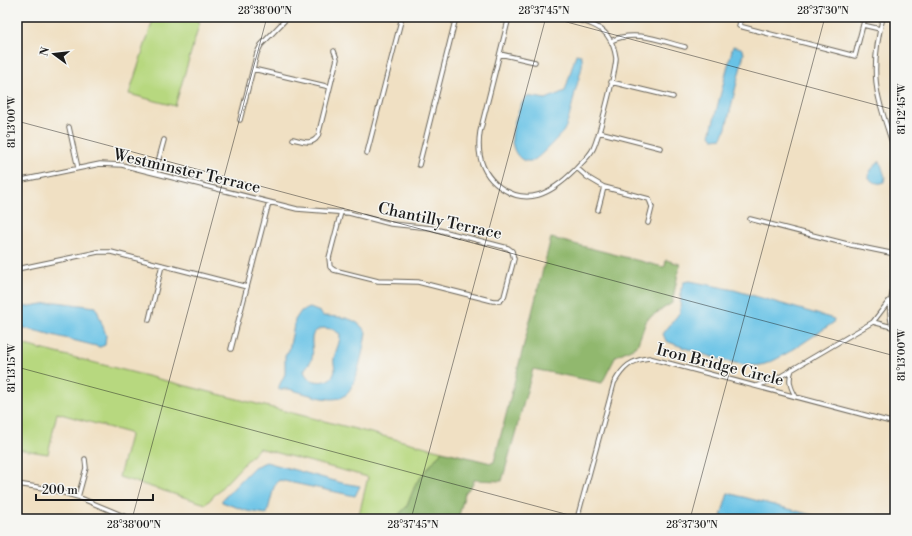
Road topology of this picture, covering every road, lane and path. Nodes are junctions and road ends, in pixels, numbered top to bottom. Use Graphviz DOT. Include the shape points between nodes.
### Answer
graph roads {
  1 [pos="288,17"];
  2 [pos="402,17"];
  3 [pos="456,17"];
  4 [pos="509,17"];
  5 [pos="566,17"];
  6 [pos="741,17"];
  7 [pos="860,17"];
  8 [pos="883,17"];
  9 [pos="865,18"];
  10 [pos="863,25"];
  11 [pos="880,29"];
  12 [pos="611,41"];
  13 [pos="685,47"];
  14 [pos="334,51"];
  15 [pos="500,54"];
  16 [pos="535,62"];
  17 [pos="253,69"];
  18 [pos="611,82"];
  19 [pos="330,87"];
  20 [pos="673,98"];
  21 [pos="240,120"];
  22 [pos="69,127"];
  23 [pos="599,132"];
  24 [pos="895,134"];
  25 [pos="890,136"];
  26 [pos="293,139"];
  27 [pos="164,140"];
  28 [pos="661,148"];
  29 [pos="895,152"];
  30 [pos="367,153"];
  31 [pos="419,165"];
  32 [pos="78,168"];
  33 [pos="577,168"];
  34 [pos="155,173"];
  35 [pos="17,181"];
  36 [pos="604,187"];
  37 [pos="269,202"];
  38 [pos="598,210"];
  39 [pos="341,212"];
  40 [pos="750,219"];
  41 [pos="648,223"];
  42 [pos="895,254"];
  43 [pos="162,265"];
  44 [pos="17,269"];
  45 [pos="895,281"];
  46 [pos="247,287"];
  47 [pos="890,301"];
  48 [pos="149,320"];
  49 [pos="873,322"];
  50 [pos="892,327"];
  51 [pos="895,332"];
  52 [pos="231,349"];
  53 [pos="792,369"];
  54 [pos="755,386"];
  55 [pos="796,397"];
  56 [pos="895,423"];
  57 [pos="85,459"];
  58 [pos="17,484"];
  59 [pos="78,497"];
  60 [pos="131,519"];
  61 [pos="578,519"];
  1 -- 17 [label="street" via="261,45"];
  2 -- 30 [label="street"];
  3 -- 31 [label="street"];
  4 -- 15 [label="street"];
  5 -- 12 [label="street" via="594,25"];
  6 -- 10 [label="street" via="739,26 855,56"];
  7 -- 9 [label="street"];
  8 -- 11 [label="street"];
  9 -- 10 [label="street"];
  10 -- 11 [label="street"];
  11 -- 25 [label="street" via="876,49 876,76 879,100"];
  12 -- 13 [label="street" via="632,35"];
  12 -- 18 [label="street" via="616,57"];
  14 -- 19 [label="street" via="337,59"];
  15 -- 16 [label="street"];
  15 -- 33 [label="street" via="478,142 480,160 486,172 507,191 530,196 551,191 561,185"];
  17 -- 19 [label="street"];
  17 -- 21 [label="street"];
  18 -- 20 [label="street"];
  18 -- 23 [label="street"];
  19 -- 26 [label="street" via="316,140 309,142"];
  22 -- 32 [label="street"];
  23 -- 28 [label="street"];
  23 -- 33 [label="street" via="593,150"];
  24 -- 25 [label="street"];
  25 -- 29 [label="street"];
  27 -- 34 [label="street"];
  32 -- 34 [label="street, Westminster Terrace" via="110,164"];
  32 -- 35 [label="street, Westminster Terrace"];
  33 -- 36 [label="street"];
  34 -- 37 [label="street, Westminster Terrace"];
  36 -- 38 [label="street"];
  36 -- 41 [label="street" via="649,199 652,207"];
  37 -- 39 [label="street, Chantilly Terrace" via="297,209"];
  37 -- 46 [label="street, Westminster Terrace"];
  39 -- 39 [label="street, Chantilly Terrace" via="391,224 431,228 508,248 512,251 514,259 504,298 493,301 418,282 378,281 334,270 330,267 329,258"];
  40 -- 42 [label="street"];
  43 -- 44 [label="street" via="122,254 98,252"];
  43 -- 46 [label="street"];
  43 -- 48 [label="street"];
  45 -- 47 [label="street"];
  46 -- 52 [label="street, Westminster Terrace"];
  47 -- 49 [label="street"];
  47 -- 50 [label="street"];
  49 -- 50 [label="street"];
  49 -- 53 [label="street"];
  50 -- 51 [label="street"];
  53 -- 54 [label="street" via="776,379"];
  53 -- 55 [label="street" via="790,386"];
  54 -- 55 [label="street, Iron Bridge Circle"];
  54 -- 61 [label="street, Iron Bridge Circle" via="649,358 628,364 614,383"];
  55 -- 56 [label="street, Iron Bridge Circle"];
  57 -- 59 [label="street" via="86,468"];
  58 -- 59 [label="street"];
  59 -- 60 [label="street"];
}
